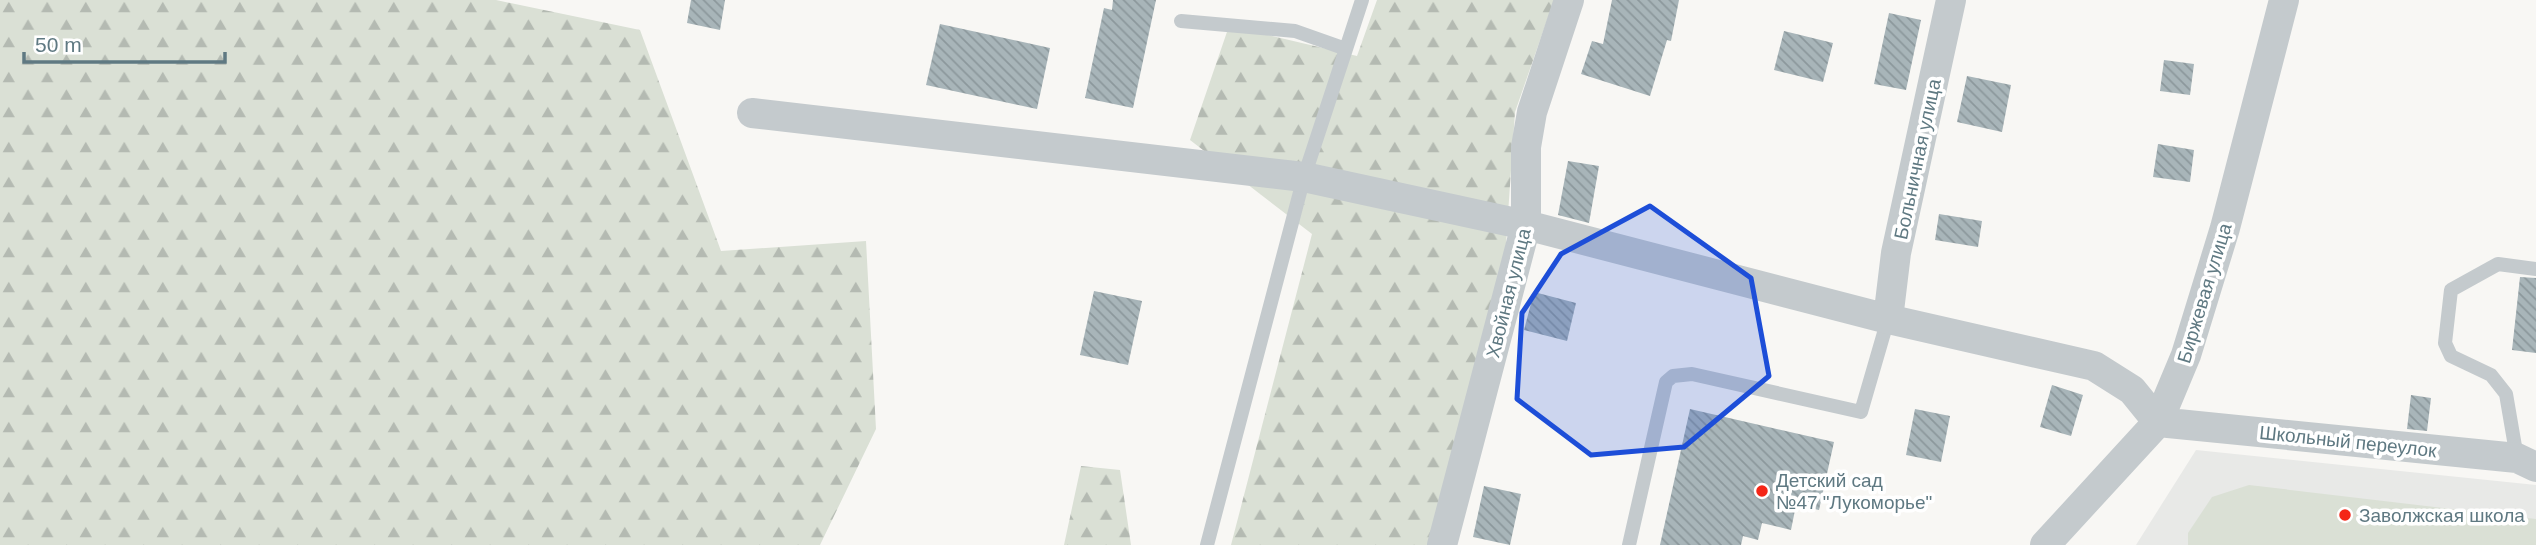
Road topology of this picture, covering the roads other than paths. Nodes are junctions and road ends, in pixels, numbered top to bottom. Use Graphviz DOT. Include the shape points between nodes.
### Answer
graph roads {
  1 [pos="1362,0"];
  2 [pos="1569,0"];
  3 [pos="1951,0"];
  4 [pos="2284,0"];
  5 [pos="1181,21"];
  6 [pos="1346,49"];
  7 [pos="752,113"];
  8 [pos="1304,177"];
  9 [pos="1527,225"];
  10 [pos="2536,269"];
  11 [pos="1888,319"];
  12 [pos="2158,422"];
  13 [pos="2526,463"];
  14 [pos="1207,545"];
  15 [pos="1442,545"];
  16 [pos="1629,545"];
  17 [pos="2045,545"];
  1 -- 6 [label="lane"];
  2 -- 9 [label="street, Хвойная улица" via="1532,111 1526,147"];
  3 -- 11 [label="street, Больничная улица" via="1896,253"];
  4 -- 12 [label="street, Биржевая улица" via="2225,228 2186,355"];
  5 -- 6 [label="lane" via="1295,31"];
  6 -- 8 [label="lane"];
  7 -- 8 [label="street"];
  8 -- 9 [label="street"];
  8 -- 14 [label="lane"];
  9 -- 11 [label="street"];
  9 -- 15 [label="street, Хвойная улица"];
  10 -- 13 [label="lane" via="2498,264 2451,290 2445,342 2451,356 2491,375 2506,394"];
  11 -- 12 [label="street" via="2094,366 2132,390"];
  11 -- 16 [label="lane" via="1861,412 1692,374 1673,376 1666,382"];
  12 -- 13 [label="street, Школьный переулок"];
  12 -- 17 [label="street, Биржевая улица"];
}
